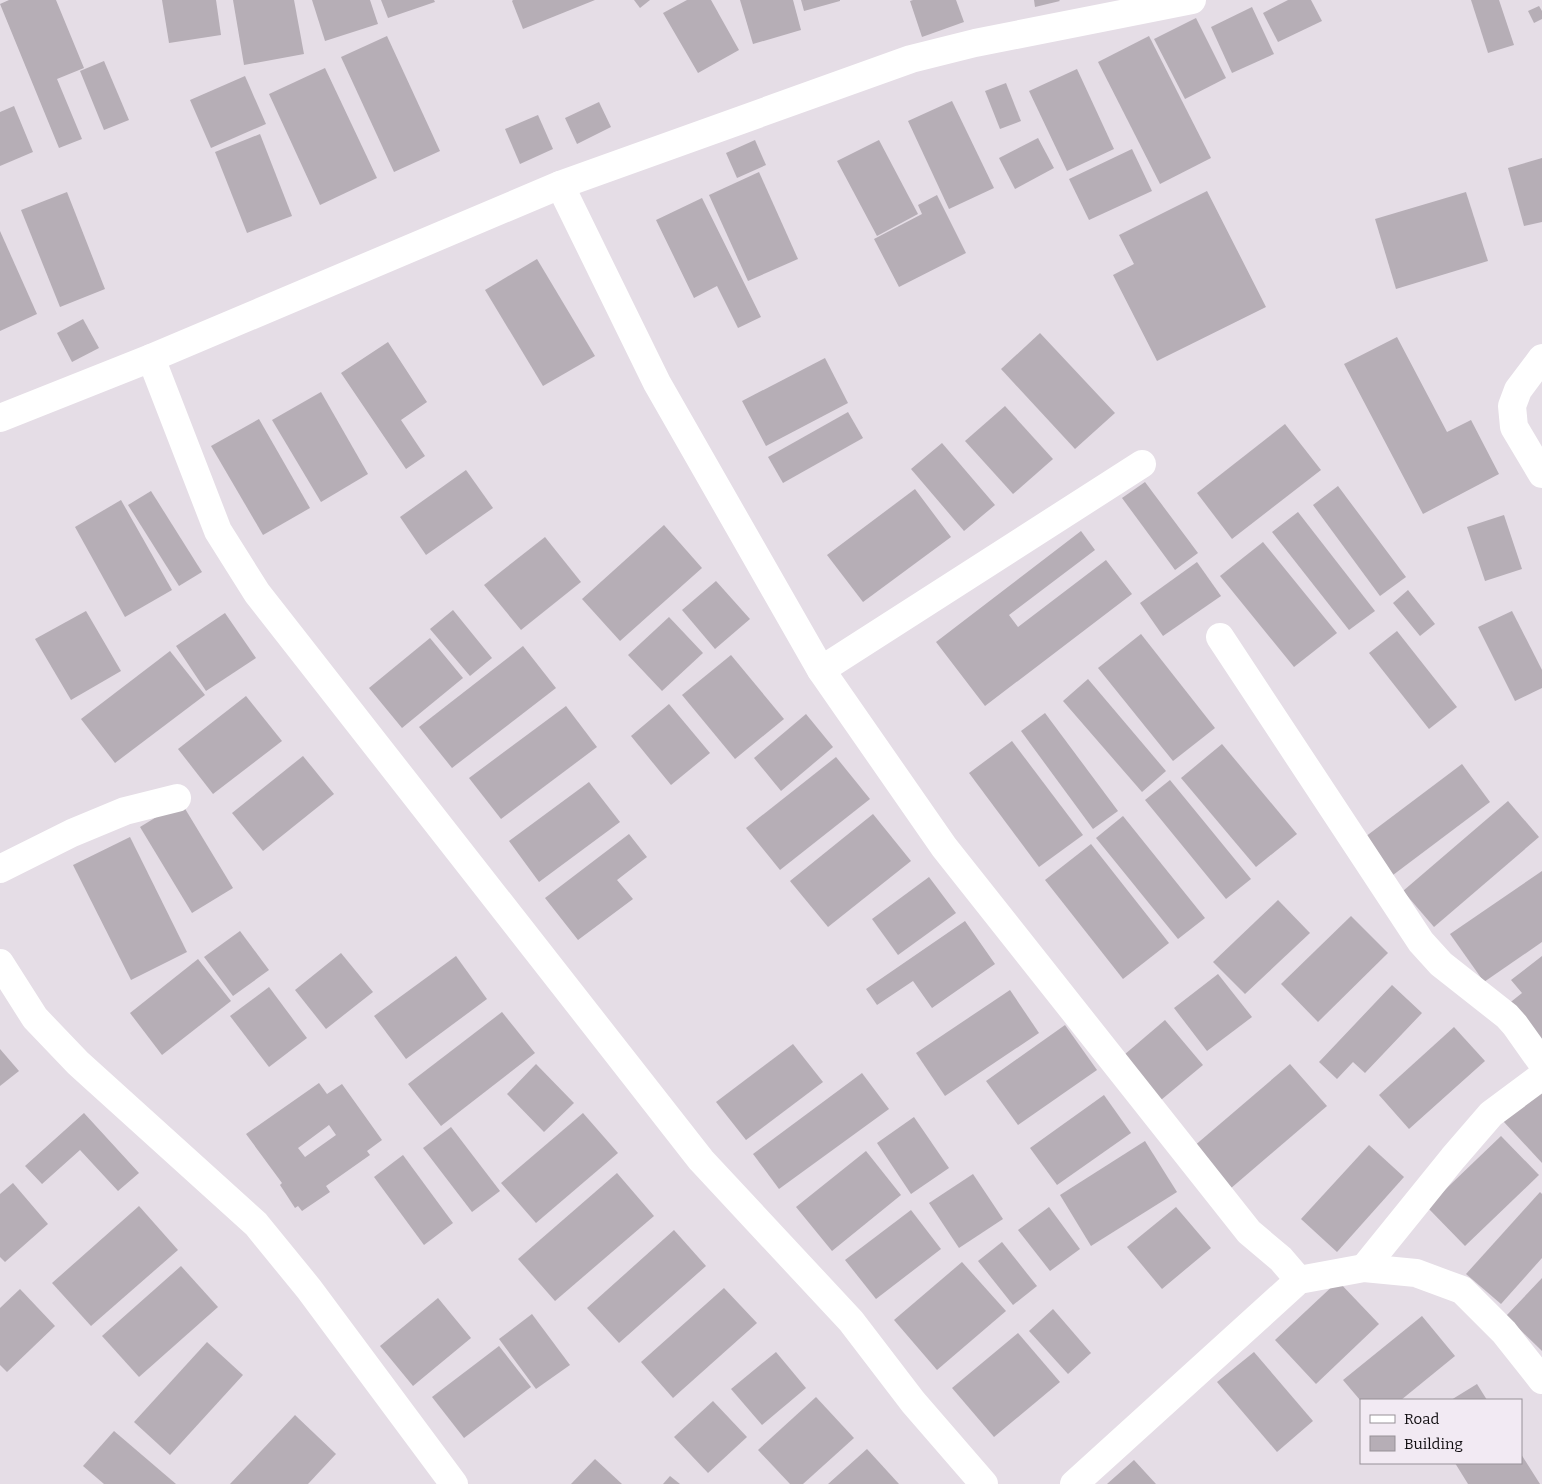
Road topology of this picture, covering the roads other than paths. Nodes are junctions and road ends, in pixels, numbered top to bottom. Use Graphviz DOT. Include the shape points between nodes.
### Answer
graph roads {
  1 [pos="1192,0"];
  2 [pos="560,184"];
  3 [pos="151,358"];
  4 [pos="1542,358"];
  5 [pos="0,418"];
  6 [pos="1142,464"];
  7 [pos="1542,474"];
  8 [pos="1220,638"];
  9 [pos="821,670"];
  10 [pos="177,798"];
  11 [pos="0,869"];
  12 [pos="0,963"];
  13 [pos="1542,1063"];
  14 [pos="1542,1076"];
  15 [pos="1364,1268"];
  16 [pos="1298,1280"];
  17 [pos="1542,1380"];
  18 [pos="454,1484"];
  19 [pos="984,1484"];
  20 [pos="1074,1484"];
  1 -- 2 [label="street" via="911,59"];
  2 -- 3 [label="street"];
  2 -- 9 [label="street" via="657,383"];
  3 -- 5 [label="street"];
  3 -- 19 [label="street" via="218,531 256,593 701,1160 851,1321 913,1402"];
  4 -- 7 [label="street" via="1518,390 1512,406 1514,427"];
  6 -- 9 [label="street"];
  8 -- 13 [label="street" via="1420,942 1441,964 1507,1016"];
  9 -- 16 [label="street" via="944,847 1249,1232 1281,1259"];
  10 -- 11 [label="street" via="125,811"];
  12 -- 18 [label="street" via="35,1018 78,1063 256,1224 309,1289"];
  14 -- 15 [label="street" via="1491,1114"];
  15 -- 16 [label="street"];
  15 -- 17 [label="street" via="1416,1273 1462,1290 1504,1332"];
  16 -- 20 [label="street"];
}
